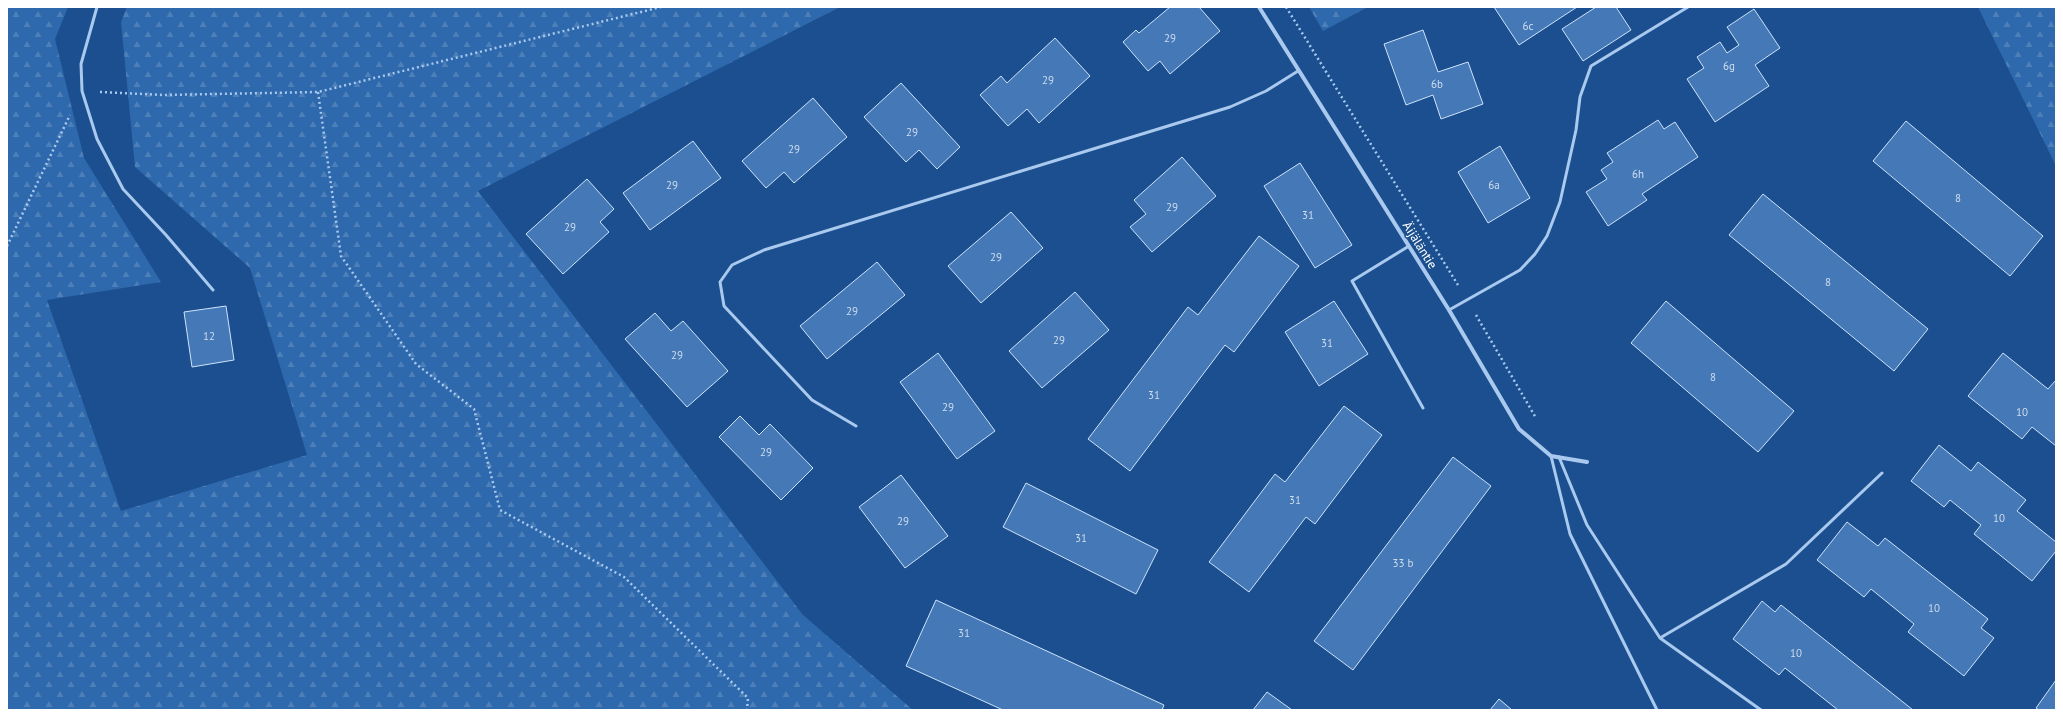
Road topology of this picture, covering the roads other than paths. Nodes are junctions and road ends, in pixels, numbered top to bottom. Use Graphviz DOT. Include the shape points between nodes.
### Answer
graph roads {
  1 [pos="97,7"];
  2 [pos="1259,7"];
  3 [pos="1688,7"];
  4 [pos="1298,71"];
  5 [pos="1409,246"];
  6 [pos="213,290"];
  7 [pos="1449,310"];
  8 [pos="1423,408"];
  9 [pos="856,426"];
  10 [pos="1551,456"];
  11 [pos="1559,457"];
  12 [pos="1588,462"];
  13 [pos="1882,473"];
  14 [pos="1660,638"];
  15 [pos="1657,710"];
  16 [pos="1761,710"];
  1 -- 6 [label="lane" via="81,64 82,91 96,140 123,189"];
  2 -- 4 [label="street, Äijäläntie"];
  3 -- 7 [label="lane" via="1591,66 1580,97 1576,130 1560,202 1547,236 1520,270"];
  4 -- 5 [label="street, Äijäläntie"];
  4 -- 9 [label="lane" via="1266,91 1230,107 764,250 732,265 720,282 724,306 812,400"];
  5 -- 7 [label="street, Äijäläntie"];
  5 -- 8 [label="lane" via="1352,281"];
  7 -- 10 [label="street, Äijäläntie" via="1520,429"];
  10 -- 11 [label="street"];
  10 -- 15 [label="lane" via="1570,534"];
  11 -- 12 [label="street"];
  11 -- 14 [label="lane" via="1588,525"];
  13 -- 14 [label="lane" via="1786,564"];
  14 -- 16 [label="lane"];
}
